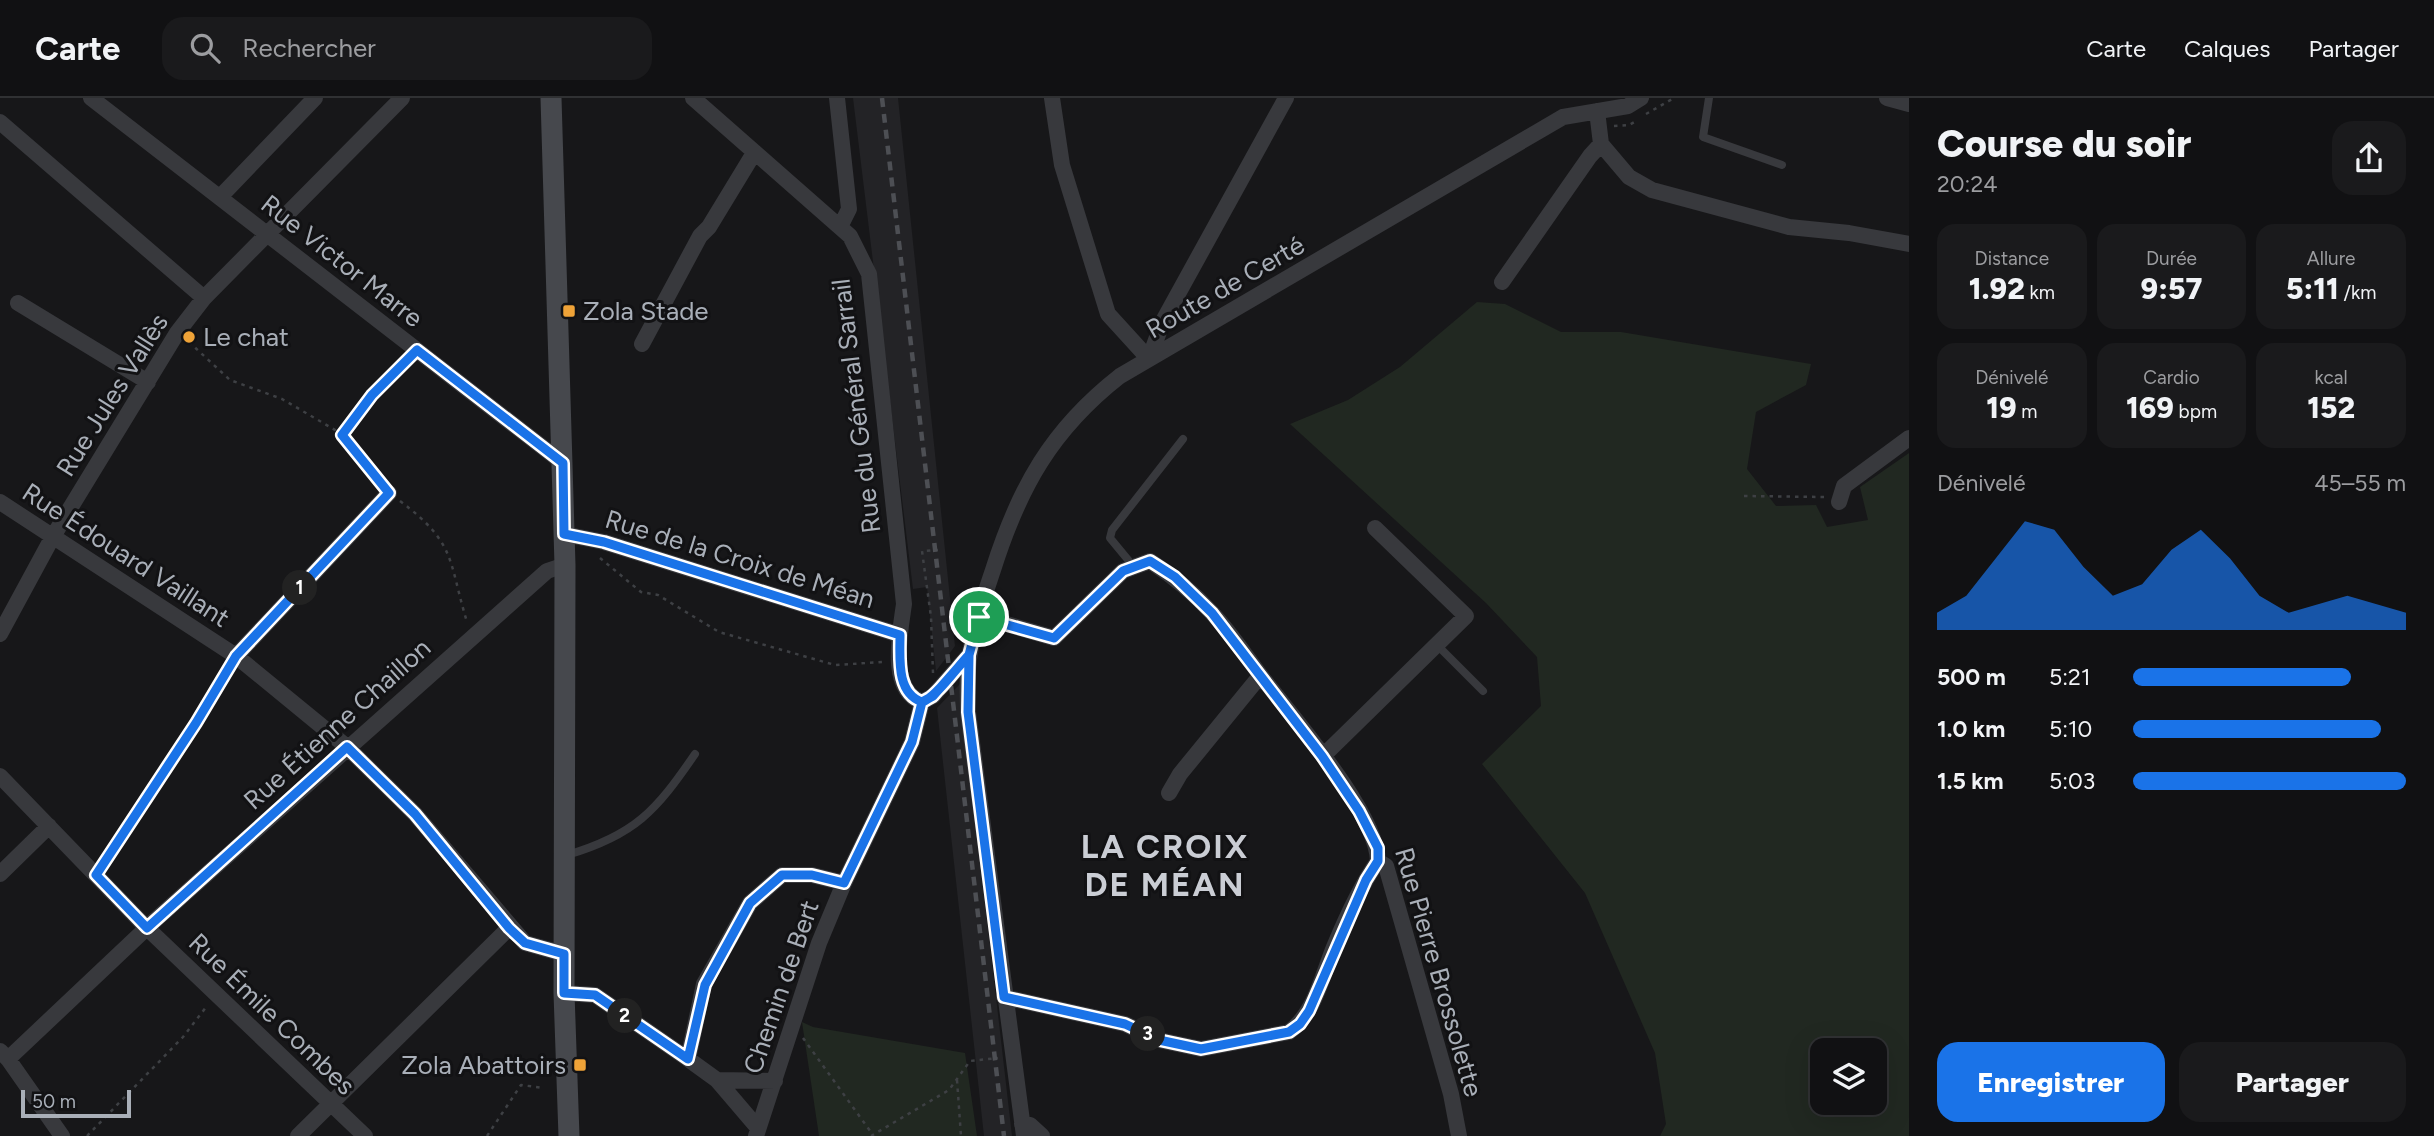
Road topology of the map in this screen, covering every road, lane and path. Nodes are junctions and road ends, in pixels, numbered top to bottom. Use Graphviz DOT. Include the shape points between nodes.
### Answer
graph roads {
  1 [pos="91,98"];
  2 [pos="315,98"];
  3 [pos="551,98"];
  4 [pos="692,98"];
  5 [pos="837,98"];
  6 [pos="1052,98"];
  7 [pos="1286,98"];
  8 [pos="1642,98"];
  9 [pos="1674,98"];
  10 [pos="1709,98"];
  11 [pos="1887,98"];
  12 [pos="392,101"];
  13 [pos="1909,104"];
  14 [pos="1596,105"];
  15 [pos="0,122"];
  16 [pos="1611,127"];
  17 [pos="1601,144"];
  18 [pos="754,153"];
  19 [pos="1782,165"];
  20 [pos="220,197"];
  21 [pos="840,227"];
  22 [pos="269,235"];
  23 [pos="1909,244"];
  24 [pos="1502,282"];
  25 [pos="204,298"];
  26 [pos="18,303"];
  27 [pos="177,333"];
  28 [pos="642,344"];
  29 [pos="417,350"];
  30 [pos="1149,359"];
  31 [pos="148,382"];
  32 [pos="342,435"];
  33 [pos="1909,438"];
  34 [pos="1183,439"];
  35 [pos="563,463"];
  36 [pos="389,493"];
  37 [pos="1744,496"];
  38 [pos="0,502"];
  39 [pos="1839,502"];
  40 [pos="1375,528"];
  41 [pos="564,534"];
  42 [pos="52,538"];
  43 [pos="938,550"];
  44 [pos="595,552"];
  45 [pos="565,565"];
  46 [pos="1134,566"];
  47 [pos="979,617"];
  48 [pos="468,625"];
  49 [pos="0,634"];
  50 [pos="900,635"];
  51 [pos="1438,646"];
  52 [pos="969,655"];
  53 [pos="236,656"];
  54 [pos="883,662"];
  55 [pos="1260,676"];
  56 [pos="932,677"];
  57 [pos="1483,691"];
  58 [pos="922,702"];
  59 [pos="347,747"];
  60 [pos="695,754"];
  61 [pos="1322,756"];
  62 [pos="0,776"];
  63 [pos="1168,793"];
  64 [pos="49,826"];
  65 [pos="564,856"];
  66 [pos="1378,861"];
  67 [pos="0,874"];
  68 [pos="96,875"];
  69 [pos="844,883"];
  70 [pos="147,928"];
  71 [pos="509,928"];
  72 [pos="564,954"];
  73 [pos="564,993"];
  74 [pos="1008,997"];
  75 [pos="207,1006"];
  76 [pos="797,1030"];
  77 [pos="4,1055"];
  78 [pos="1012,1057"];
  79 [pos="688,1059"];
  80 [pos="957,1079"];
  81 [pos="718,1080"];
  82 [pos="775,1081"];
  83 [pos="544,1088"];
  84 [pos="331,1103"];
  85 [pos="1023,1130"];
  86 [pos="757,1132"];
  87 [pos="872,1135"];
  88 [pos="62,1136"];
  89 [pos="87,1136"];
  90 [pos="298,1136"];
  91 [pos="365,1136"];
  92 [pos="487,1136"];
  93 [pos="569,1136"];
  94 [pos="961,1136"];
  95 [pos="1042,1136"];
  96 [pos="1459,1136"];
  1 -- 20 [label="street, Rue Victor Marre"];
  2 -- 20 [label="street"];
  3 -- 35 [label="main road"];
  4 -- 18 [label="street, Rue du Général Sarrail"];
  5 -- 21 [label="street" via="849,209"];
  6 -- 30 [label="street" via="1065,175 1108,314"];
  7 -- 30 [label="street" via="1163,321"];
  8 -- 14 [label="street, Route de Certé" via="1628,106"];
  9 -- 16 [label="path" via="1629,125"];
  10 -- 19 [label="lane" via="1703,136"];
  11 -- 13 [label="street"];
  12 -- 22 [label="street, Rue Jules Vallès"];
  14 -- 17 [label="street"];
  14 -- 30 [label="street, Route de Certé" via="1563,117"];
  15 -- 25 [label="street"];
  17 -- 23 [label="street" via="1629,177 1652,190 1789,227"];
  17 -- 24 [label="street"];
  18 -- 21 [label="street, Rue du Général Sarrail"];
  18 -- 28 [label="street" via="700,236"];
  20 -- 22 [label="street, Rue Victor Marre"];
  21 -- 50 [label="street, Rue du Général Sarrail" via="850,236 869,274 904,604"];
  22 -- 25 [label="street, Rue Jules Vallès"];
  22 -- 29 [label="street, Rue Victor Marre"];
  25 -- 27 [label="street, Rue Jules Vallès"];
  26 -- 31 [label="street"];
  27 -- 31 [label="street, Rue Jules Vallès"];
  27 -- 32 [label="path" via="230,380 282,399"];
  29 -- 32 [label="path" via="372,395"];
  29 -- 35 [label="street, Rue Victor Marre"];
  30 -- 47 [label="street, Route de Certé" via="1088,402 1032,472 1012,514"];
  31 -- 42 [label="street, Rue Jules Vallès"];
  32 -- 36 [label="path"];
  33 -- 39 [label="street" via="1844,486"];
  34 -- 46 [label="lane" via="1112,530 1110,538"];
  35 -- 41 [label="main road"];
  36 -- 48 [label="path" via="436,533 450,554"];
  36 -- 53 [label="street"];
  37 -- 39 [label="path" via="1821,496"];
  38 -- 42 [label="street, Rue Édouard Vaillant"];
  40 -- 51 [label="street" via="1466,616"];
  41 -- 45 [label="main road"];
  41 -- 50 [label="street, Rue de la Croix de Méan" via="604,542"];
  42 -- 49 [label="street, Rue Jules Vallès"];
  42 -- 53 [label="street, Rue Édouard Vaillant"];
  43 -- 56 [label="path" via="922,551 931,617"];
  44 -- 54 [label="path" via="641,592 657,595 719,632 835,665"];
  45 -- 59 [label="street, Rue Étienne Chaillon" via="547,571"];
  45 -- 65 [label="main road"];
  46 -- 47 [label="street" via="1123,571 1054,638"];
  46 -- 55 [label="street, Rue Pierre Brossolette" via="1150,561 1175,577 1212,613"];
  47 -- 52 [label="street, Route de Certé"];
  50 -- 58 [label="street, Rue du Général Sarrail" via="903,684 909,695"];
  51 -- 57 [label="lane"];
  51 -- 61 [label="street"];
  52 -- 58 [label="street" via="933,696"];
  52 -- 74 [label="street" via="968,712"];
  53 -- 59 [label="street, Rue Édouard Vaillant"];
  53 -- 68 [label="path"];
  55 -- 61 [label="street, Rue Pierre Brossolette"];
  55 -- 63 [label="street"];
  58 -- 69 [label="street, Chemin de Bert" via="912,742"];
  59 -- 70 [label="street, Rue Étienne Chaillon"];
  59 -- 71 [label="street, Rue Édouard Vaillant" via="415,814"];
  60 -- 65 [label="lane" via="668,793 627,831"];
  61 -- 66 [label="street, Rue Pierre Brossolette" via="1359,811 1378,848"];
  62 -- 64 [label="street, Rue Émile Combes"];
  64 -- 67 [label="street"];
  64 -- 68 [label="street, Rue Émile Combes"];
  65 -- 72 [label="main road"];
  66 -- 74 [label="street" via="1309,1011 1289,1032 1201,1049 1159,1040 1125,1024"];
  66 -- 96 [label="street, Rue Pierre Brossolette" via="1386,866"];
  68 -- 70 [label="street, Rue Émile Combes"];
  69 -- 79 [label="street" via="812,875 782,875 750,903 705,985"];
  69 -- 82 [label="street, Chemin de Bert" via="815,954"];
  70 -- 77 [label="street, Rue Étienne Chaillon"];
  70 -- 84 [label="street, Rue Émile Combes"];
  71 -- 72 [label="street, Rue Édouard Vaillant" via="525,943"];
  71 -- 84 [label="street"];
  72 -- 73 [label="main road"];
  73 -- 79 [label="street" via="595,995"];
  73 -- 93 [label="main road"];
  74 -- 78 [label="street"];
  75 -- 89 [label="path" via="183,1038"];
  76 -- 87 [label="path"];
  77 -- 88 [label="street"];
  78 -- 80 [label="path" via="970,1061"];
  78 -- 85 [label="street"];
  79 -- 81 [label="street"];
  80 -- 87 [label="path" via="949,1090"];
  80 -- 94 [label="path"];
  81 -- 82 [label="street"];
  81 -- 86 [label="street"];
  82 -- 86 [label="street, Chemin de Bert"];
  83 -- 92 [label="path" via="521,1086"];
  84 -- 90 [label="street"];
  84 -- 91 [label="street, Rue Émile Combes"];
  85 -- 95 [label="street" via="1030,1125"];
}
